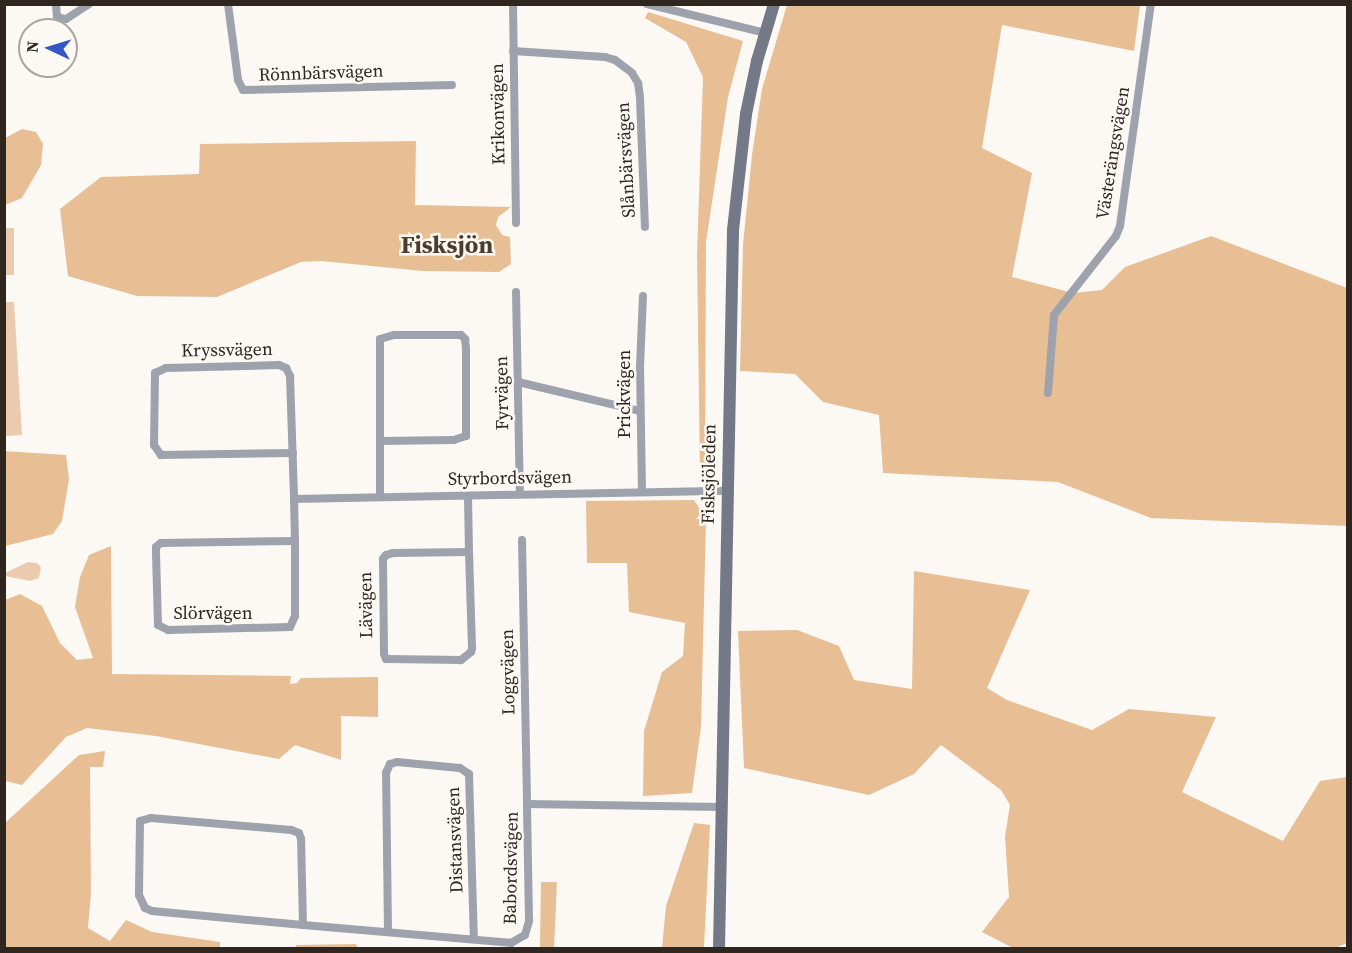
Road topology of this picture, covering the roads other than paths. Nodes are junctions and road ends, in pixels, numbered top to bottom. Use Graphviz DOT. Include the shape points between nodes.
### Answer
graph roads {
  1 [pos="56,4"];
  2 [pos="89,4"];
  3 [pos="228,4"];
  4 [pos="513,4"];
  5 [pos="647,4"];
  6 [pos="774,4"];
  7 [pos="1151,4"];
  8 [pos="765,33"];
  9 [pos="513,51"];
  10 [pos="452,85"];
  11 [pos="516,223"];
  12 [pos="645,227"];
  13 [pos="516,292"];
  14 [pos="643,296"];
  15 [pos="518,382"];
  16 [pos="1048,393"];
  17 [pos="640,411"];
  18 [pos="380,441"];
  19 [pos="293,453"];
  20 [pos="727,491"];
  21 [pos="642,492"];
  22 [pos="520,494"];
  23 [pos="468,496"];
  24 [pos="380,497"];
  25 [pos="294,499"];
  26 [pos="522,540"];
  27 [pos="295,541"];
  28 [pos="470,552"];
  29 [pos="526,804"];
  30 [pos="721,807"];
  31 [pos="303,924"];
  32 [pos="388,932"];
  33 [pos="474,939"];
  34 [pos="719,948"];
  1 -- 2 [label="street" via="57,17 66,19"];
  3 -- 10 [label="street, Rönnbärsvägen" via="238,80 243,90"];
  4 -- 9 [label="street, Krikonvägen"];
  5 -- 8 [label="street"];
  6 -- 8 [label="street, Fisksjöleden"];
  7 -- 16 [label="street, Västerängsvägen" via="1120,226 1054,315"];
  8 -- 20 [label="street, Fisksjöleden" via="751,87 736,180"];
  9 -- 11 [label="street, Krikonvägen"];
  9 -- 12 [label="street, Slånbärsvägen" via="605,57 632,73 640,98"];
  13 -- 15 [label="street, Fyrvägen"];
  14 -- 17 [label="street, Prickvägen"];
  15 -- 17 [label="street"];
  15 -- 22 [label="street, Fyrvägen"];
  17 -- 21 [label="street, Prickvägen"];
  18 -- 18 [label="street" via="380,339 394,335 461,335 466,348 466,436 454,440"];
  18 -- 24 [label="street"];
  19 -- 19 [label="street, Kryssvägen" via="290,376 286,368 166,368 155,373 154,445 161,455"];
  19 -- 25 [label="street, Kryssvägen"];
  20 -- 21 [label="street, Styrbordsvägen"];
  20 -- 30 [label="street, Fisksjöleden"];
  21 -- 22 [label="street, Styrbordsvägen"];
  22 -- 23 [label="street, Styrbordsvägen"];
  23 -- 24 [label="street, Styrbordsvägen"];
  23 -- 28 [label="street, Lävägen"];
  24 -- 25 [label="street, Styrbordsvägen"];
  25 -- 27 [label="street, Slörvägen"];
  26 -- 29 [label="street, Loggvägen"];
  27 -- 27 [label="street, Slörvägen" via="296,616 290,627 168,630 158,625 156,547 160,543"];
  28 -- 28 [label="street, Lävägen" via="472,648 468,657 386,659 382,559 393,553"];
  29 -- 30 [label="street, Babordsvägen"];
  29 -- 33 [label="street, Babordsvägen" via="528,928 520,940 512,943"];
  30 -- 34 [label="street, Fisksjöleden"];
  31 -- 31 [label="street, Babordsvägen" via="145,908 139,895 140,821 151,818 299,833"];
  31 -- 32 [label="street, Babordsvägen"];
  32 -- 33 [label="street, Babordsvägen"];
  32 -- 33 [label="street, Distansvägen" via="386,772 390,764 397,762 460,768 469,774"];
}
